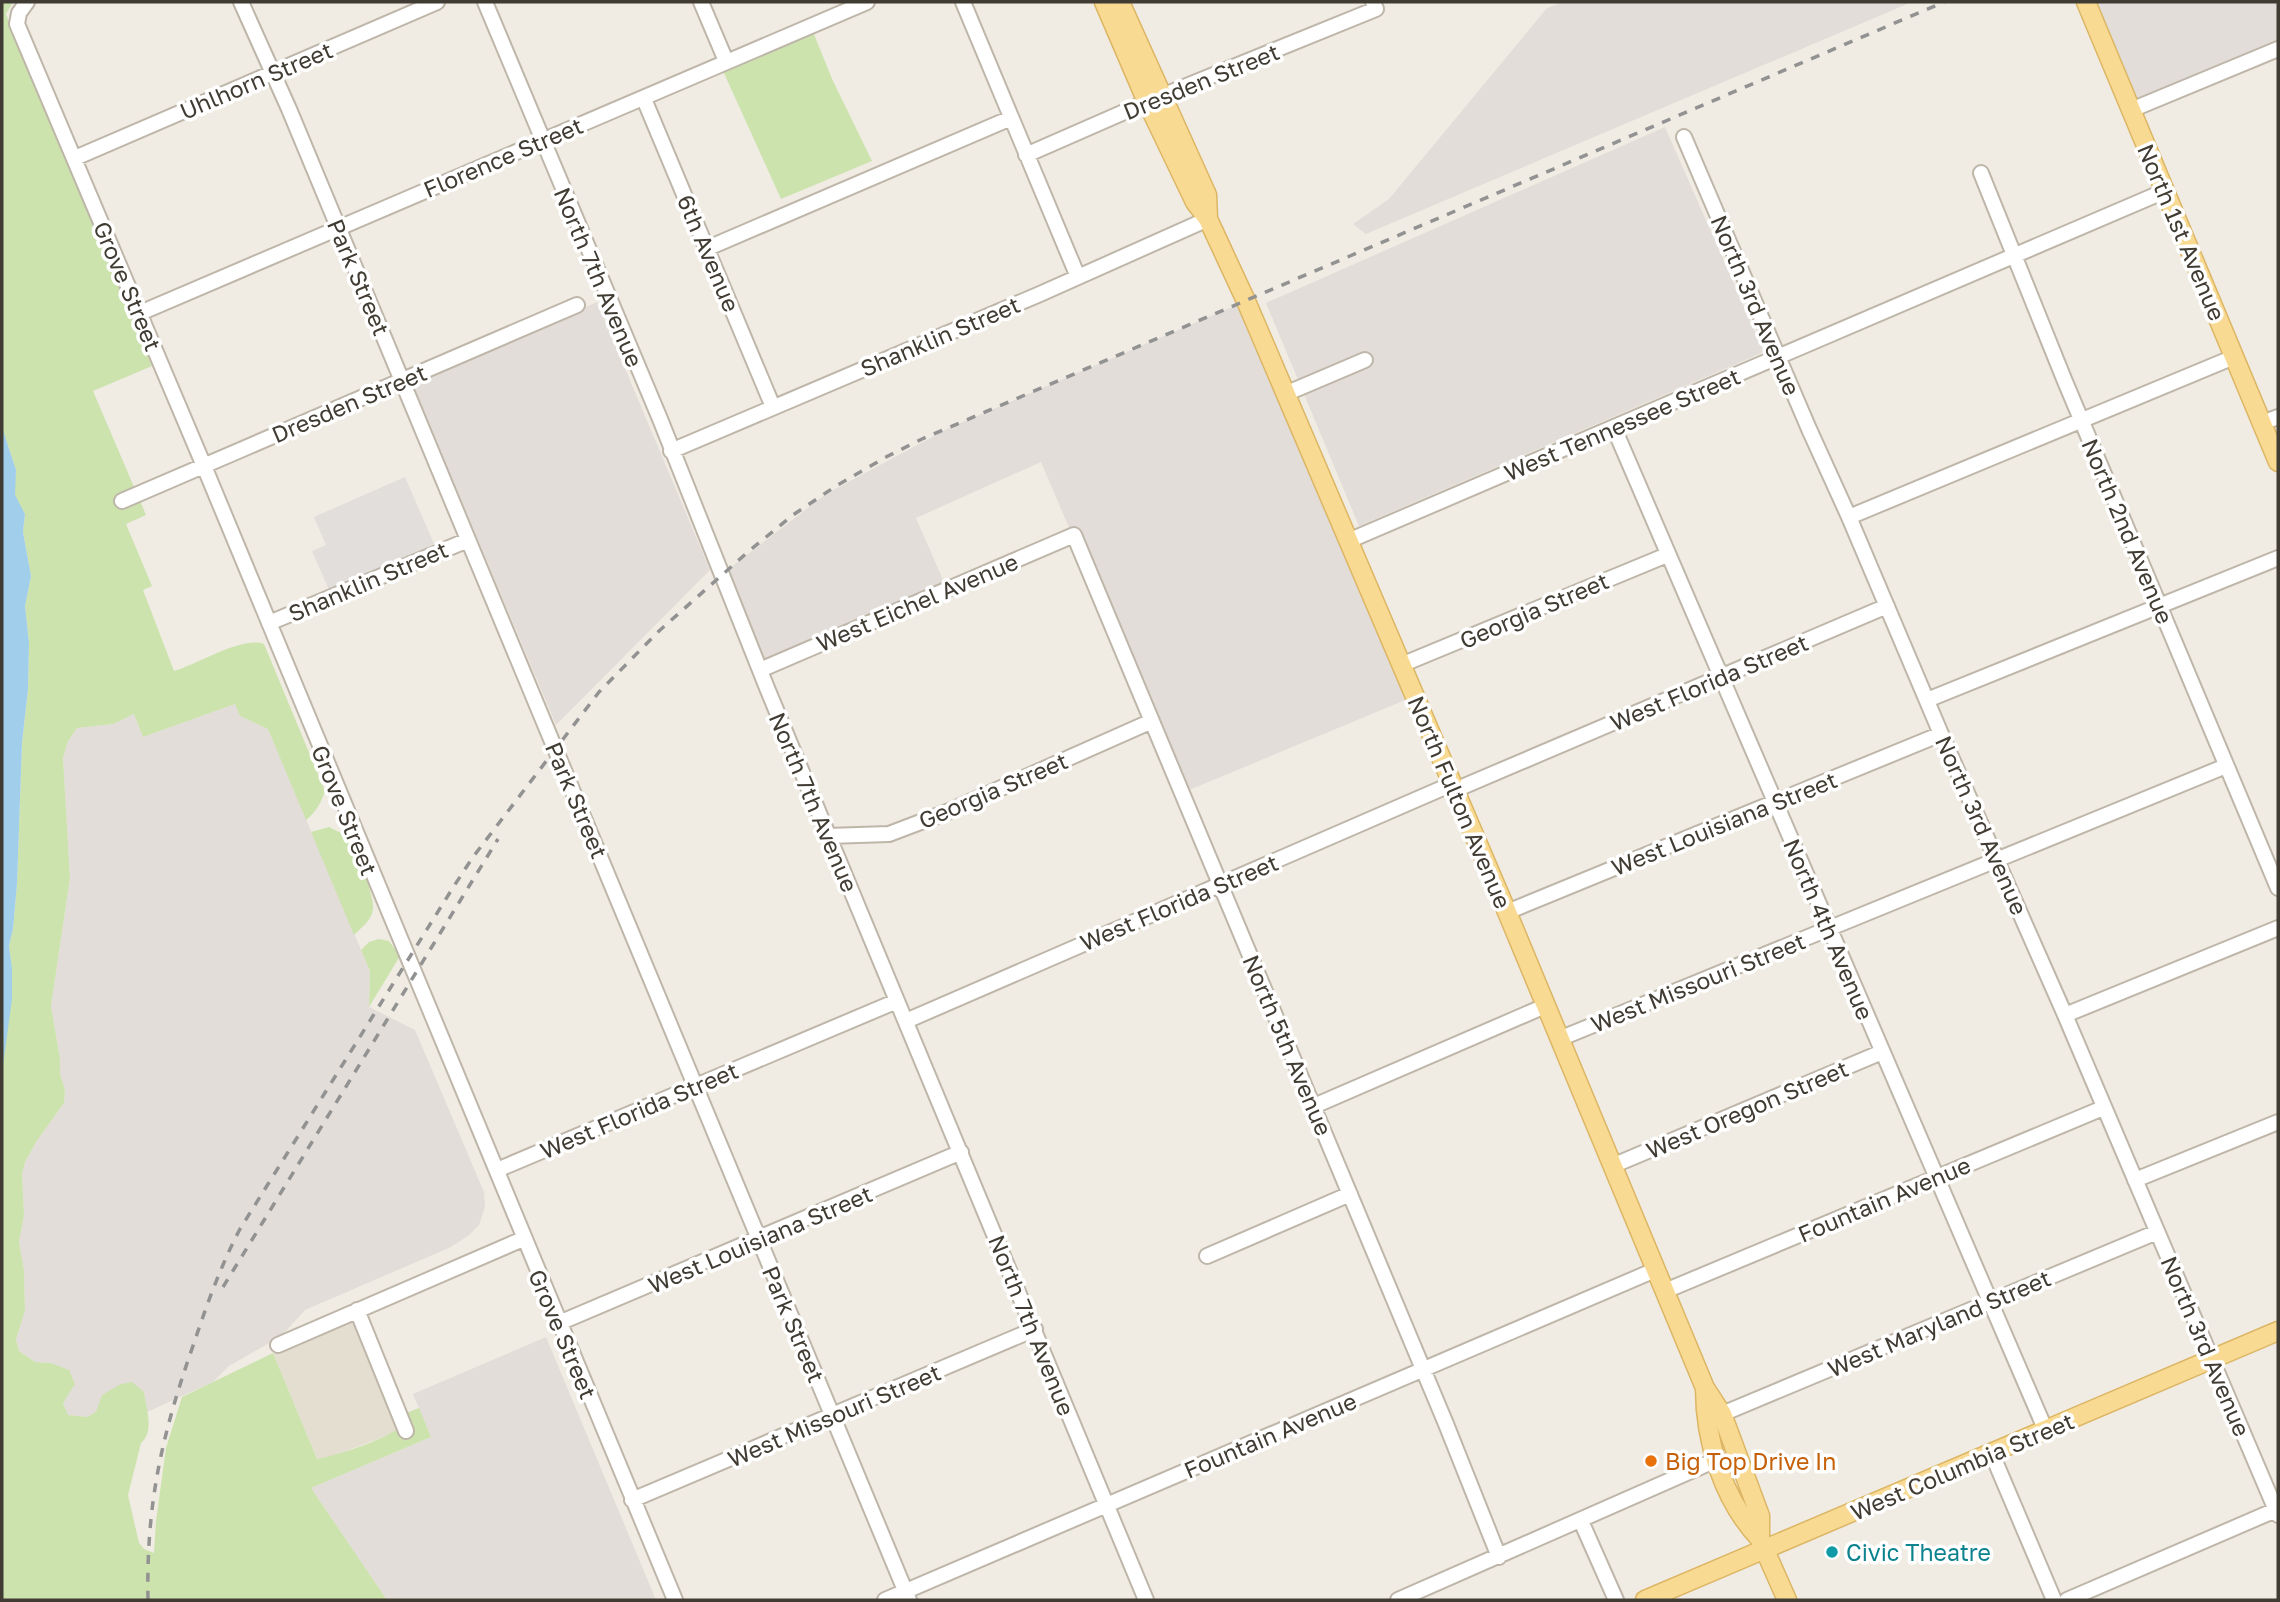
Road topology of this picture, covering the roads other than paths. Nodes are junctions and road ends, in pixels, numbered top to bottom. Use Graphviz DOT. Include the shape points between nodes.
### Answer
graph roads {
  1 [pos="27,2"];
  2 [pos="241,2"];
  3 [pos="437,2"];
  4 [pos="485,2"];
  5 [pos="701,2"];
  6 [pos="867,2"];
  7 [pos="962,2"];
  8 [pos="1104,2"];
  9 [pos="1120,2"];
  10 [pos="2086,2"];
  11 [pos="1375,6"];
  12 [pos="2278,49"];
  13 [pos="726,61"];
  14 [pos="272,72"];
  15 [pos="644,99"];
  16 [pos="1154,100"];
  17 [pos="2131,110"];
  18 [pos="1011,118"];
  19 [pos="1684,137"];
  20 [pos="542,141"];
  21 [pos="1026,155"];
  22 [pos="75,158"];
  23 [pos="1981,173"];
  24 [pos="2165,191"];
  25 [pos="1208,219"];
  26 [pos="338,227"];
  27 [pos="708,248"];
  28 [pos="2014,256"];
  29 [pos="1078,277"];
  30 [pos="577,304"];
  31 [pos="140,313"];
  32 [pos="1779,356"];
  33 [pos="2234,357"];
  34 [pos="1365,360"];
  35 [pos="402,381"];
  36 [pos="1285,394"];
  37 [pos="773,407"];
  38 [pos="2082,420"];
  39 [pos="2270,420"];
  40 [pos="1614,428"];
  41 [pos="671,451"];
  42 [pos="2278,461"];
  43 [pos="204,466"];
  44 [pos="122,501"];
  45 [pos="1849,517"];
  46 [pos="1073,535"];
  47 [pos="468,540"];
  48 [pos="1348,541"];
  49 [pos="1667,555"];
  50 [pos="2278,558"];
  51 [pos="1886,606"];
  52 [pos="2159,606"];
  53 [pos="268,623"];
  54 [pos="1401,665"];
  55 [pos="760,670"];
  56 [pos="1720,677"];
  57 [pos="1927,701"];
  58 [pos="1152,721"];
  59 [pos="1941,734"];
  60 [pos="2226,766"];
  61 [pos="1453,787"];
  62 [pos="1775,803"];
  63 [pos="828,836"];
  64 [pos="1997,859"];
  65 [pos="1221,884"];
  66 [pos="2278,888"];
  67 [pos="1507,912"];
  68 [pos="1830,928"];
  69 [pos="2278,928"];
  70 [pos="897,1001"];
  71 [pos="1545,1006"];
  72 [pos="2065,1015"];
  73 [pos="905,1021"];
  74 [pos="1559,1039"];
  75 [pos="1882,1052"];
  76 [pos="696,1087"];
  77 [pos="1314,1106"];
  78 [pos="2104,1108"];
  79 [pos="2278,1122"];
  80 [pos="961,1152"];
  81 [pos="1612,1166"];
  82 [pos="497,1170"];
  83 [pos="1937,1177"];
  84 [pos="2135,1180"];
  85 [pos="1350,1194"];
  86 [pos="2157,1232"];
  87 [pos="523,1239"];
  88 [pos="758,1239"];
  89 [pos="1207,1256"];
  90 [pos="1655,1270"];
  91 [pos="1665,1291"];
  92 [pos="1990,1301"];
  93 [pos="357,1310"];
  94 [pos="559,1323"];
  95 [pos="1035,1329"];
  96 [pos="2278,1331"];
  97 [pos="278,1345"];
  98 [pos="2213,1359"];
  99 [pos="1422,1370"];
  100 [pos="1705,1388"];
  101 [pos="1722,1414"];
  102 [pos="832,1415"];
  103 [pos="406,1431"];
  104 [pos="2046,1431"];
  105 [pos="1992,1454"];
  106 [pos="1716,1460"];
  107 [pos="632,1500"];
  108 [pos="1107,1506"];
  109 [pos="2278,1511"];
  110 [pos="1581,1521"];
  111 [pos="1762,1544"];
  112 [pos="1499,1557"];
  113 [pos="907,1596"];
  114 [pos="674,1600"];
  115 [pos="885,1600"];
  116 [pos="1146,1600"];
  117 [pos="1398,1600"];
  118 [pos="1616,1600"];
  119 [pos="1645,1600"];
  120 [pos="1787,1600"];
  121 [pos="2054,1600"];
  122 [pos="2067,1600"];
  1 -- 22 [label="street, Grove Street" via="17,19"];
  2 -- 14 [label="street, Park Street"];
  3 -- 14 [label="street, Uhlhorn Street"];
  4 -- 20 [label="street, North 7th Avenue"];
  5 -- 13 [label="street"];
  6 -- 13 [label="street, Florence Street"];
  7 -- 18 [label="street"];
  8 -- 16 [label="main road, North Fulton Avenue"];
  9 -- 16 [label="main road, North Fulton Avenue"];
  10 -- 17 [label="main road, North 1st Avenue"];
  11 -- 16 [label="street, Dresden Street"];
  12 -- 17 [label="street"];
  13 -- 15 [label="street, Florence Street"];
  14 -- 22 [label="street, Uhlhorn Street"];
  14 -- 26 [label="street, Park Street"];
  15 -- 20 [label="street, Florence Street"];
  15 -- 27 [label="street, 6th Avenue"];
  16 -- 21 [label="street, Dresden Street"];
  16 -- 25 [label="main road, North Fulton Avenue" via="1195,202"];
  17 -- 24 [label="main road, North 1st Avenue"];
  18 -- 21 [label="street"];
  18 -- 27 [label="street"];
  19 -- 32 [label="street, North 3rd Avenue"];
  20 -- 26 [label="street, Florence Street"];
  20 -- 41 [label="street, North 7th Avenue"];
  21 -- 29 [label="street"];
  22 -- 31 [label="street, Grove Street"];
  23 -- 28 [label="street, North 2nd Avenue"];
  24 -- 28 [label="street, West Tennessee Street"];
  24 -- 33 [label="main road, North 1st Avenue"];
  25 -- 29 [label="street, Shanklin Street"];
  25 -- 36 [label="main road, North Fulton Avenue"];
  26 -- 31 [label="street, Florence Street"];
  26 -- 35 [label="street, Park Street"];
  27 -- 37 [label="street, 6th Avenue"];
  28 -- 32 [label="street, West Tennessee Street"];
  28 -- 38 [label="street, North 2nd Avenue"];
  29 -- 37 [label="street, Shanklin Street"];
  30 -- 35 [label="street, Dresden Street"];
  31 -- 43 [label="street, Grove Street"];
  32 -- 40 [label="street, West Tennessee Street"];
  32 -- 45 [label="street, North 3rd Avenue"];
  33 -- 38 [label="street"];
  33 -- 39 [label="main road, North 1st Avenue"];
  34 -- 36 [label="street"];
  35 -- 43 [label="street, Dresden Street"];
  35 -- 47 [label="street, Park Street"];
  36 -- 48 [label="main road, North Fulton Avenue"];
  37 -- 41 [label="street, Shanklin Street"];
  38 -- 45 [label="street"];
  38 -- 52 [label="street, North 2nd Avenue"];
  39 -- 42 [label="main road, North 1st Avenue"];
  40 -- 48 [label="street, West Tennessee Street"];
  40 -- 49 [label="street, North 4th Avenue"];
  41 -- 55 [label="street, North 7th Avenue"];
  43 -- 44 [label="street, Dresden Street"];
  43 -- 53 [label="street, Grove Street"];
  45 -- 51 [label="street, North 3rd Avenue"];
  46 -- 55 [label="street, West Eichel Avenue"];
  46 -- 58 [label="street, North 5th Avenue"];
  47 -- 53 [label="street, Shanklin Street"];
  47 -- 76 [label="street, Park Street"];
  48 -- 54 [label="main road, North Fulton Avenue"];
  49 -- 54 [label="street, Georgia Street"];
  49 -- 56 [label="street, North 4th Avenue"];
  50 -- 52 [label="street"];
  51 -- 56 [label="street, West Florida Street"];
  51 -- 57 [label="street, North 3rd Avenue"];
  52 -- 57 [label="street"];
  52 -- 60 [label="street, North 2nd Avenue"];
  53 -- 82 [label="street, Grove Street"];
  54 -- 61 [label="main road, North Fulton Avenue"];
  55 -- 63 [label="street, North 7th Avenue"];
  56 -- 61 [label="street, West Florida Street"];
  56 -- 62 [label="street, North 4th Avenue"];
  57 -- 59 [label="street, North 3rd Avenue"];
  58 -- 63 [label="street, Georgia Street" via="889,834"];
  58 -- 65 [label="street, North 5th Avenue"];
  59 -- 62 [label="street, West Louisiana Street"];
  59 -- 64 [label="street, North 3rd Avenue"];
  60 -- 64 [label="street, West Missouri Street"];
  60 -- 66 [label="street, North 2nd Avenue"];
  61 -- 65 [label="street, West Florida Street"];
  61 -- 67 [label="main road, North Fulton Avenue"];
  62 -- 67 [label="street, West Louisiana Street"];
  62 -- 68 [label="street, North 4th Avenue"];
  63 -- 70 [label="street, North 7th Avenue"];
  64 -- 68 [label="street, West Missouri Street"];
  64 -- 72 [label="street, North 3rd Avenue"];
  65 -- 73 [label="street, West Florida Street"];
  65 -- 77 [label="street, North 5th Avenue"];
  67 -- 71 [label="main road, North Fulton Avenue"];
  68 -- 74 [label="street, West Missouri Street"];
  68 -- 75 [label="street, North 4th Avenue"];
  69 -- 72 [label="street"];
  70 -- 73 [label="street, North 7th Avenue"];
  70 -- 76 [label="street, West Florida Street"];
  71 -- 74 [label="main road, North Fulton Avenue"];
  71 -- 77 [label="street"];
  72 -- 78 [label="street, North 3rd Avenue"];
  73 -- 80 [label="street, North 7th Avenue"];
  74 -- 81 [label="main road, North Fulton Avenue"];
  75 -- 81 [label="street, West Oregon Street"];
  75 -- 83 [label="street, North 4th Avenue"];
  76 -- 82 [label="street, West Florida Street"];
  76 -- 88 [label="street, Park Street"];
  77 -- 85 [label="street, North 5th Avenue"];
  78 -- 83 [label="street, Fountain Avenue"];
  78 -- 84 [label="street, North 3rd Avenue"];
  79 -- 84 [label="street"];
  80 -- 88 [label="street, West Louisiana Street"];
  80 -- 95 [label="street, North 7th Avenue"];
  81 -- 90 [label="main road, North Fulton Avenue"];
  82 -- 87 [label="street, Grove Street"];
  83 -- 91 [label="street, Fountain Avenue"];
  83 -- 92 [label="street, North 4th Avenue"];
  84 -- 86 [label="street, North 3rd Avenue"];
  85 -- 89 [label="street"];
  85 -- 99 [label="street, North 5th Avenue"];
  86 -- 92 [label="street, West Maryland Street"];
  86 -- 98 [label="street, North 3rd Avenue"];
  87 -- 93 [label="street"];
  87 -- 94 [label="street, Grove Street"];
  88 -- 94 [label="street, West Louisiana Street"];
  88 -- 102 [label="street, Park Street"];
  90 -- 91 [label="main road, North Fulton Avenue"];
  90 -- 99 [label="street, Fountain Avenue"];
  91 -- 100 [label="main road, North Fulton Avenue"];
  92 -- 101 [label="street, West Maryland Street"];
  92 -- 104 [label="street, North 4th Avenue"];
  93 -- 97 [label="street"];
  93 -- 103 [label="street"];
  94 -- 107 [label="street, Grove Street"];
  95 -- 102 [label="street, West Missouri Street"];
  95 -- 108 [label="street, North 7th Avenue"];
  96 -- 98 [label="main road, West Columbia Street"];
  98 -- 104 [label="main road, West Columbia Street"];
  98 -- 109 [label="street, North 3rd Avenue"];
  99 -- 108 [label="street, Fountain Avenue"];
  99 -- 112 [label="street, North 5th Avenue"];
  100 -- 101 [label="main road, North Fulton Avenue"];
  100 -- 106 [label="main road, North Fulton Avenue" via="1705,1418"];
  101 -- 111 [label="main road, North Fulton Avenue" via="1760,1516"];
  102 -- 107 [label="street, West Missouri Street"];
  102 -- 113 [label="street, Park Street"];
  104 -- 105 [label="main road, West Columbia Street"];
  105 -- 111 [label="main road, West Columbia Street"];
  105 -- 121 [label="street"];
  106 -- 110 [label="street"];
  106 -- 111 [label="main road, North Fulton Avenue" via="1745,1523"];
  107 -- 114 [label="street, Grove Street"];
  108 -- 113 [label="street, Fountain Avenue"];
  108 -- 116 [label="street, North 7th Avenue"];
  109 -- 122 [label="street"];
  110 -- 112 [label="street"];
  110 -- 118 [label="street"];
  111 -- 119 [label="main road, West Columbia Street"];
  111 -- 120 [label="main road, North Fulton Avenue"];
  112 -- 117 [label="street"];
  113 -- 115 [label="street, Fountain Avenue"];
}
